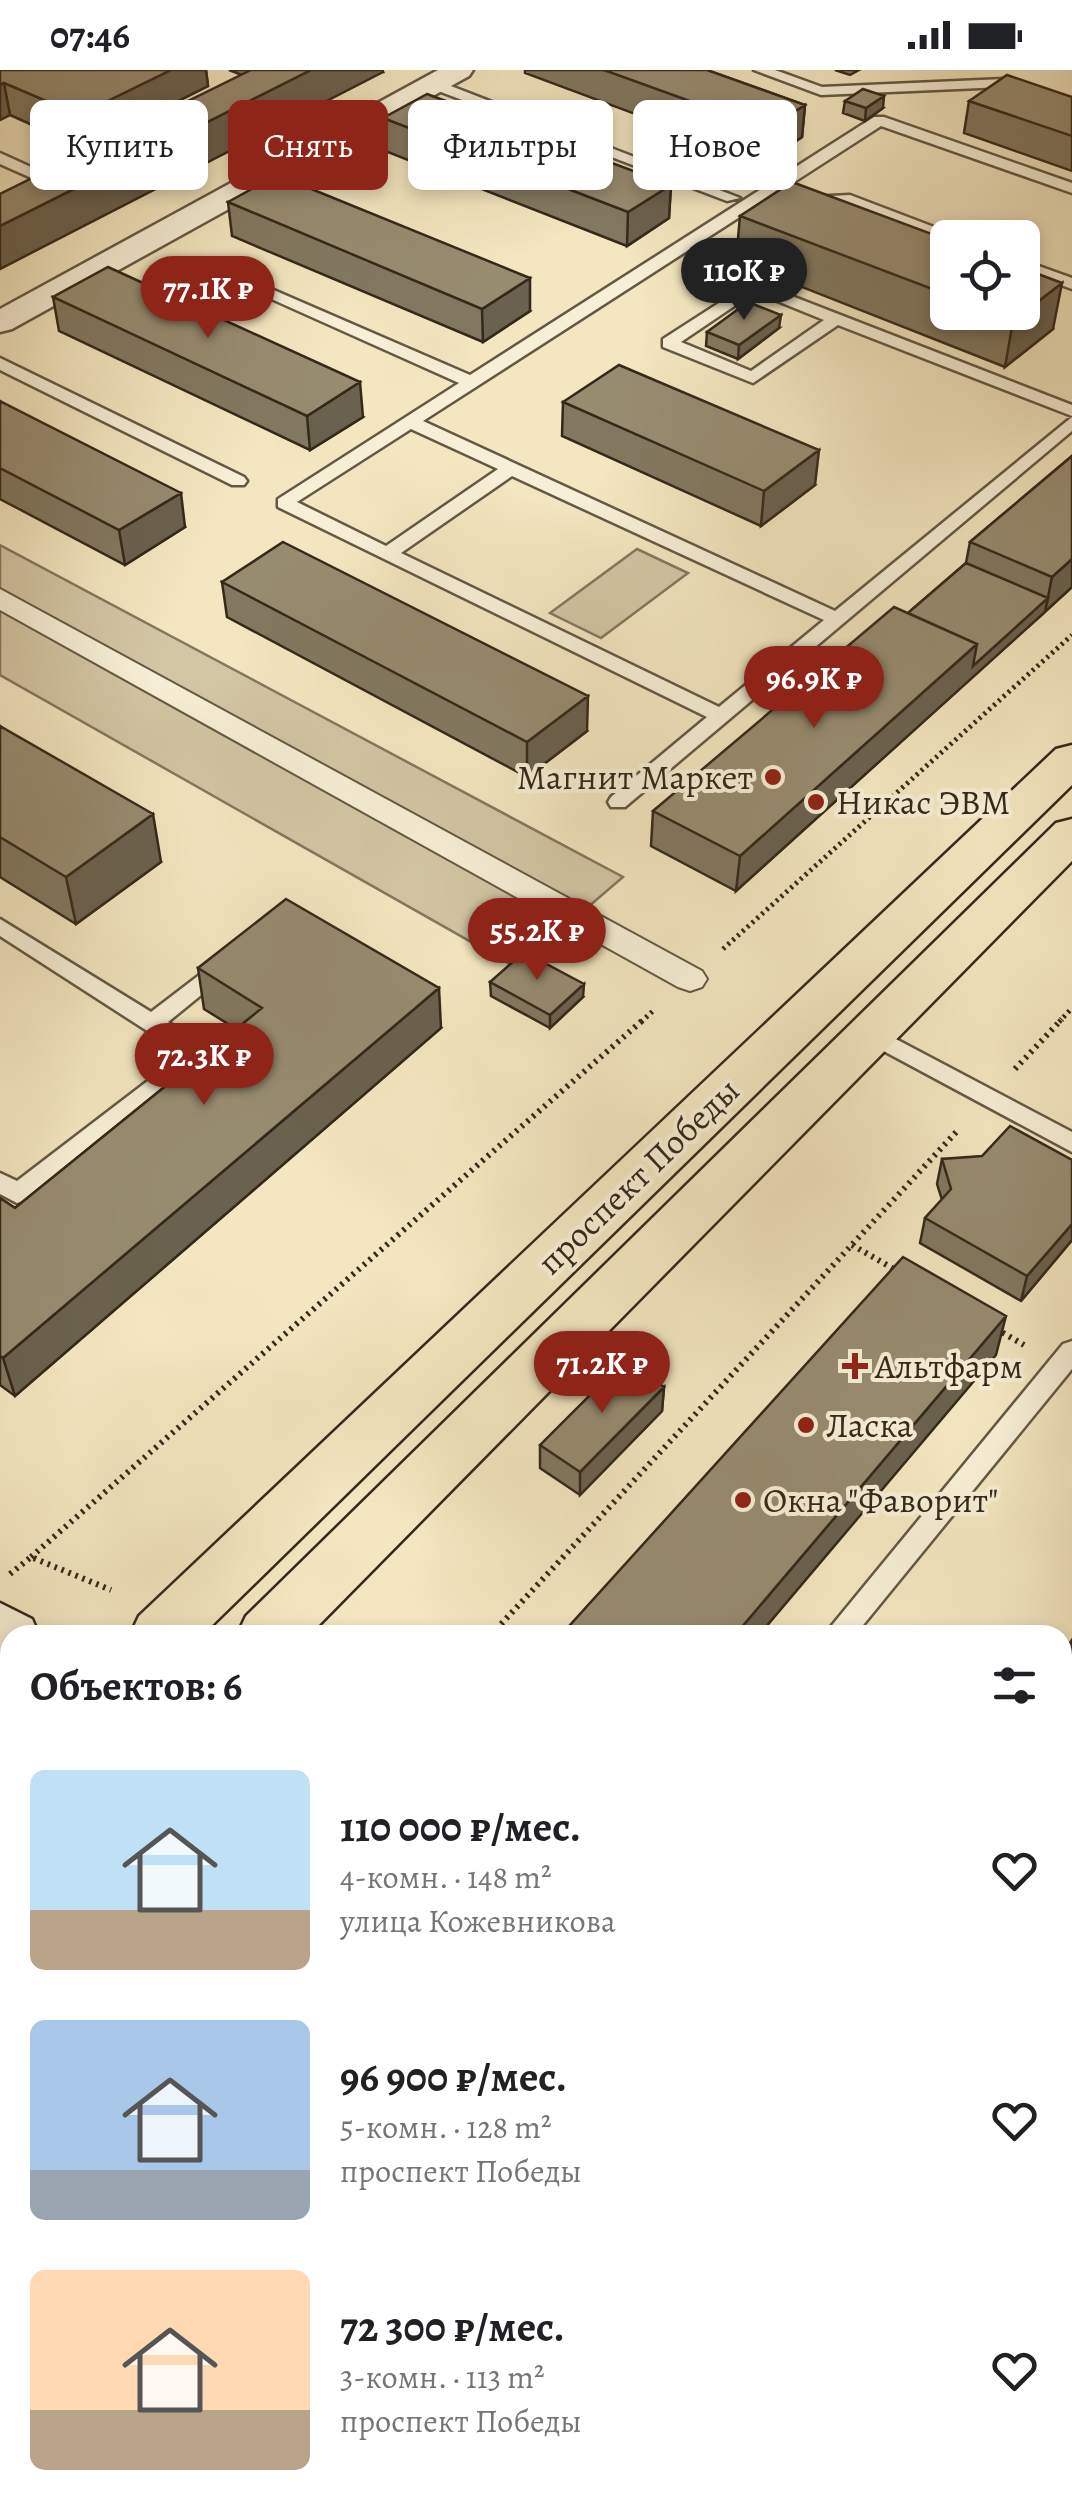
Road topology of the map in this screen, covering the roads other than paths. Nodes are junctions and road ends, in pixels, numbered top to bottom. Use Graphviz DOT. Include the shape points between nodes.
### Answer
graph roads {
  1 [pos="760,70"];
  2 [pos="446,77"];
  3 [pos="1072,104"];
  4 [pos="0,158"];
  5 [pos="30,176"];
  6 [pos="1072,188"];
  7 [pos="739,201"];
  8 [pos="930,231"];
  9 [pos="1040,272"];
  10 [pos="226,276"];
  11 [pos="1072,284"];
  12 [pos="836,318"];
  13 [pos="0,322"];
  14 [pos="0,362"];
  15 [pos="472,382"];
  16 [pos="1072,411"];
  17 [pos="410,422"];
  18 [pos="1072,422"];
  19 [pos="511,468"];
  20 [pos="238,481"];
  21 [pos="387,554"];
  22 [pos="0,598"];
  23 [pos="837,619"];
  24 [pos="720,716"];
  25 [pos="1072,758"];
  26 [pos="618,802"];
  27 [pos="1072,834"];
  28 [pos="0,926"];
  29 [pos="246,950"];
  30 [pos="690,979"];
  31 [pos="152,1024"];
  32 [pos="874,1035"];
  33 [pos="1072,1143"];
  34 [pos="0,1182"];
  35 [pos="1066,1359"];
  36 [pos="171,1625"];
  37 [pos="278,1625"];
  38 [pos="846,1625"];
  1 -- 3 [label="lane" via="821,92 1004,82"];
  2 -- 7 [label="lane"];
  2 -- 13 [label="street"];
  4 -- 5 [label="lane"];
  6 -- 7 [label="lane" via="879,120"];
  7 -- 8 [label="lane" via="850,200"];
  7 -- 15 [label="lane"];
  9 -- 11 [label="lane"];
  10 -- 15 [label="lane"];
  12 -- 12 [label="lane" via="753,286 669,343 753,378"];
  12 -- 16 [label="lane"];
  14 -- 20 [label="lane"];
  15 -- 17 [label="lane"];
  17 -- 19 [label="lane"];
  17 -- 21 [label="lane" via="284,503"];
  18 -- 23 [label="lane"];
  19 -- 21 [label="lane"];
  19 -- 23 [label="lane"];
  21 -- 24 [label="lane"];
  22 -- 30 [label="street"];
  23 -- 24 [label="lane"];
  24 -- 26 [label="lane"];
  25 -- 36 [label="main road, проспект Победы"];
  27 -- 32 [label="main road, проспект Победы"];
  28 -- 31 [label="lane"];
  29 -- 31 [label="lane"];
  31 -- 34 [label="lane" via="199,1053 17,1194"];
  32 -- 33 [label="lane"];
  32 -- 37 [label="main road, проспект Победы"];
  35 -- 38 [label="lane"];
}
